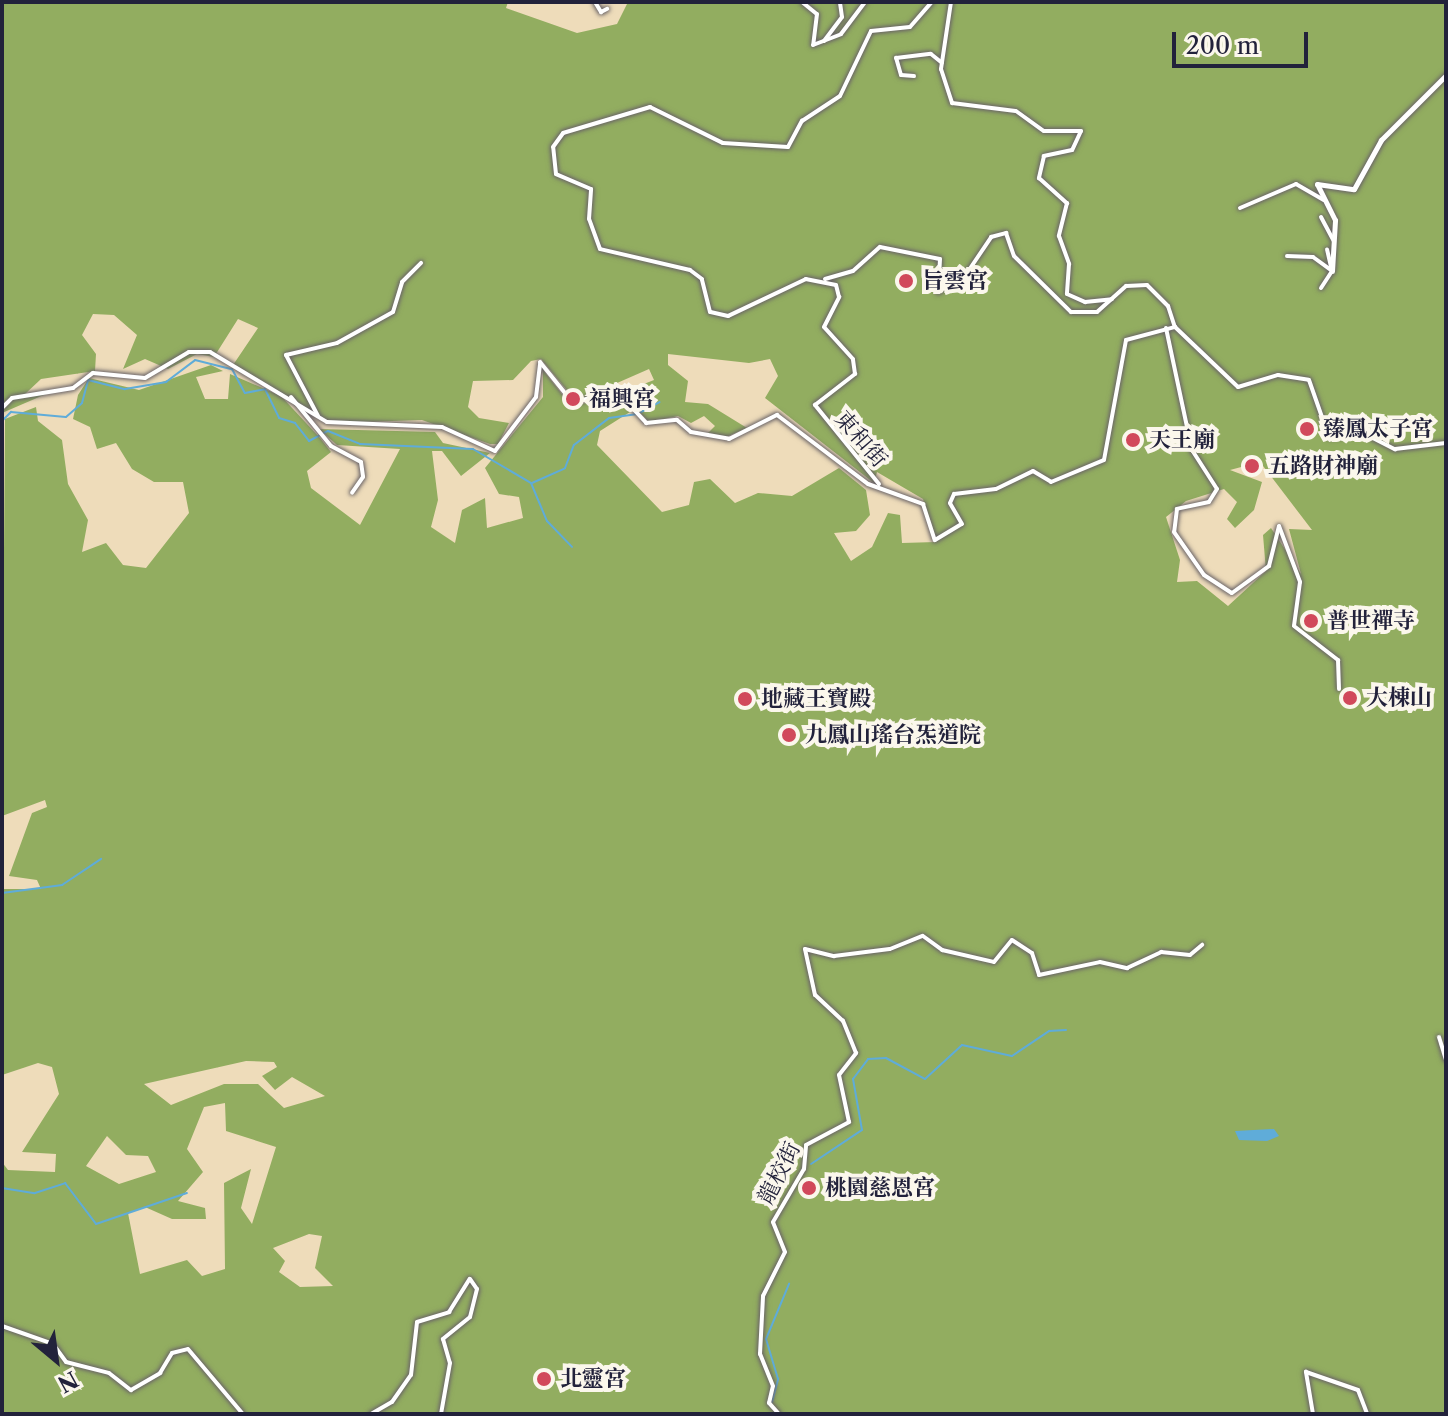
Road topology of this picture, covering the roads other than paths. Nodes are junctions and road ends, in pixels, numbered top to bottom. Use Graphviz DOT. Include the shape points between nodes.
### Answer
graph roads {
  1 [pos="595,2"];
  2 [pos="802,2"];
  3 [pos="840,2"];
  4 [pos="865,2"];
  5 [pos="932,2"];
  6 [pos="951,2"];
  7 [pos="607,9"];
  8 [pos="823,43"];
  9 [pos="942,63"];
  10 [pos="1446,75"];
  11 [pos="914,76"];
  12 [pos="1329,204"];
  13 [pos="1240,208"];
  14 [pos="1321,217"];
  15 [pos="1334,241"];
  16 [pos="1327,250"];
  17 [pos="1287,256"];
  18 [pos="421,263"];
  19 [pos="1332,271"];
  20 [pos="825,280"];
  21 [pos="1321,288"];
  22 [pos="1114,299"];
  23 [pos="1175,327"];
  24 [pos="1166,328"];
  25 [pos="290,394"];
  26 [pos="2,408"];
  27 [pos="320,419"];
  28 [pos="1446,443"];
  29 [pos="879,484"];
  30 [pos="352,493"];
  31 [pos="1339,689"];
  32 [pos="1202,945"];
  33 [pos="1439,1037"];
  34 [pos="1446,1060"];
  35 [pos="2,1326"];
  36 [pos="243,1414"];
  37 [pos="371,1414"];
  38 [pos="441,1414"];
  39 [pos="779,1414"];
  40 [pos="1313,1414"];
  41 [pos="1367,1414"];
  1 -- 7 [label="street" via="601,12"];
  2 -- 8 [label="street" via="817,14 810,43"];
  3 -- 8 [label="street" via="842,17"];
  4 -- 8 [label="street" via="841,34"];
  5 -- 20 [label="street" via="910,27 871,31 840,96 802,121 788,147 723,143 650,107 555,139 556,174 591,189 589,219 600,249 697,274 710,312 728,316 806,279"];
  6 -- 9 [label="street"];
  9 -- 11 [label="street" via="931,54 896,58 901,75"];
  9 -- 22 [label="street" via="958,106 982,102 1027,116 1044,131 1081,131 1072,150 1044,156 1039,178 1067,203 1059,236 1069,264 1067,294 1085,302"];
  10 -- 12 [label="street" via="1381,140 1354,189 1317,184"];
  12 -- 13 [label="street" via="1296,184"];
  12 -- 15 [label="street"];
  14 -- 15 [label="street"];
  15 -- 19 [label="street"];
  16 -- 19 [label="street"];
  17 -- 19 [label="street" via="1313,257"];
  18 -- 27 [label="street" via="402,282 393,312 337,343 286,355"];
  19 -- 21 [label="street"];
  20 -- 22 [label="street" via="853,271 880,247 940,259 938,292 1000,232 1043,291 1071,312 1097,312"];
  20 -- 29 [label="street, 東和街" via="839,297 824,327 853,359 855,374 819,399 817,411"];
  22 -- 23 [label="street" via="1126,286 1147,285 1168,306"];
  23 -- 24 [label="street"];
  23 -- 28 [label="street" via="1238,387 1278,375 1309,380 1329,437 1365,434 1395,449"];
  24 -- 29 [label="street" via="1128,337 1123,345 1115,420 1099,464 1072,467 1051,482 1033,471 996,489 954,494 950,503 962,524 935,540 923,504"];
  24 -- 31 [label="street" via="1192,450 1217,489 1209,502 1177,509 1174,532 1204,575 1232,593 1269,566 1279,526 1300,582 1294,626 1338,660"];
  25 -- 26 [label="street" via="219,354 199,351 145,378 93,373 73,388 12,398"];
  25 -- 27 [label="street"];
  25 -- 30 [label="street" via="322,436 361,462 362,480"];
  27 -- 29 [label="street, 東和街" via="442,427 495,451 536,397 540,362 573,403 624,399 646,423 677,420 691,432 729,439 777,415 868,484"];
  32 -- 39 [label="street, 龍校街" via="1190,955 1161,952 1127,968 1100,962 1047,975 1036,971 1027,947 1012,940 994,962 942,950 923,936 890,949 834,956 805,949 815,995 843,1021 856,1053 839,1075 849,1122 806,1145 804,1169 773,1222 785,1252 762,1300 767,1314 760,1354 773,1386 768,1400"];
  33 -- 34 [label="street"];
  35 -- 36 [label="street" via="53,1344 66,1362 109,1373 131,1390 160,1373 172,1353 188,1349"];
  37 -- 38 [label="street" via="392,1402 411,1375 417,1322 449,1312 470,1279 477,1289 470,1317 443,1339 450,1363"];
  40 -- 41 [label="street" via="1306,1372 1358,1390"];
}
